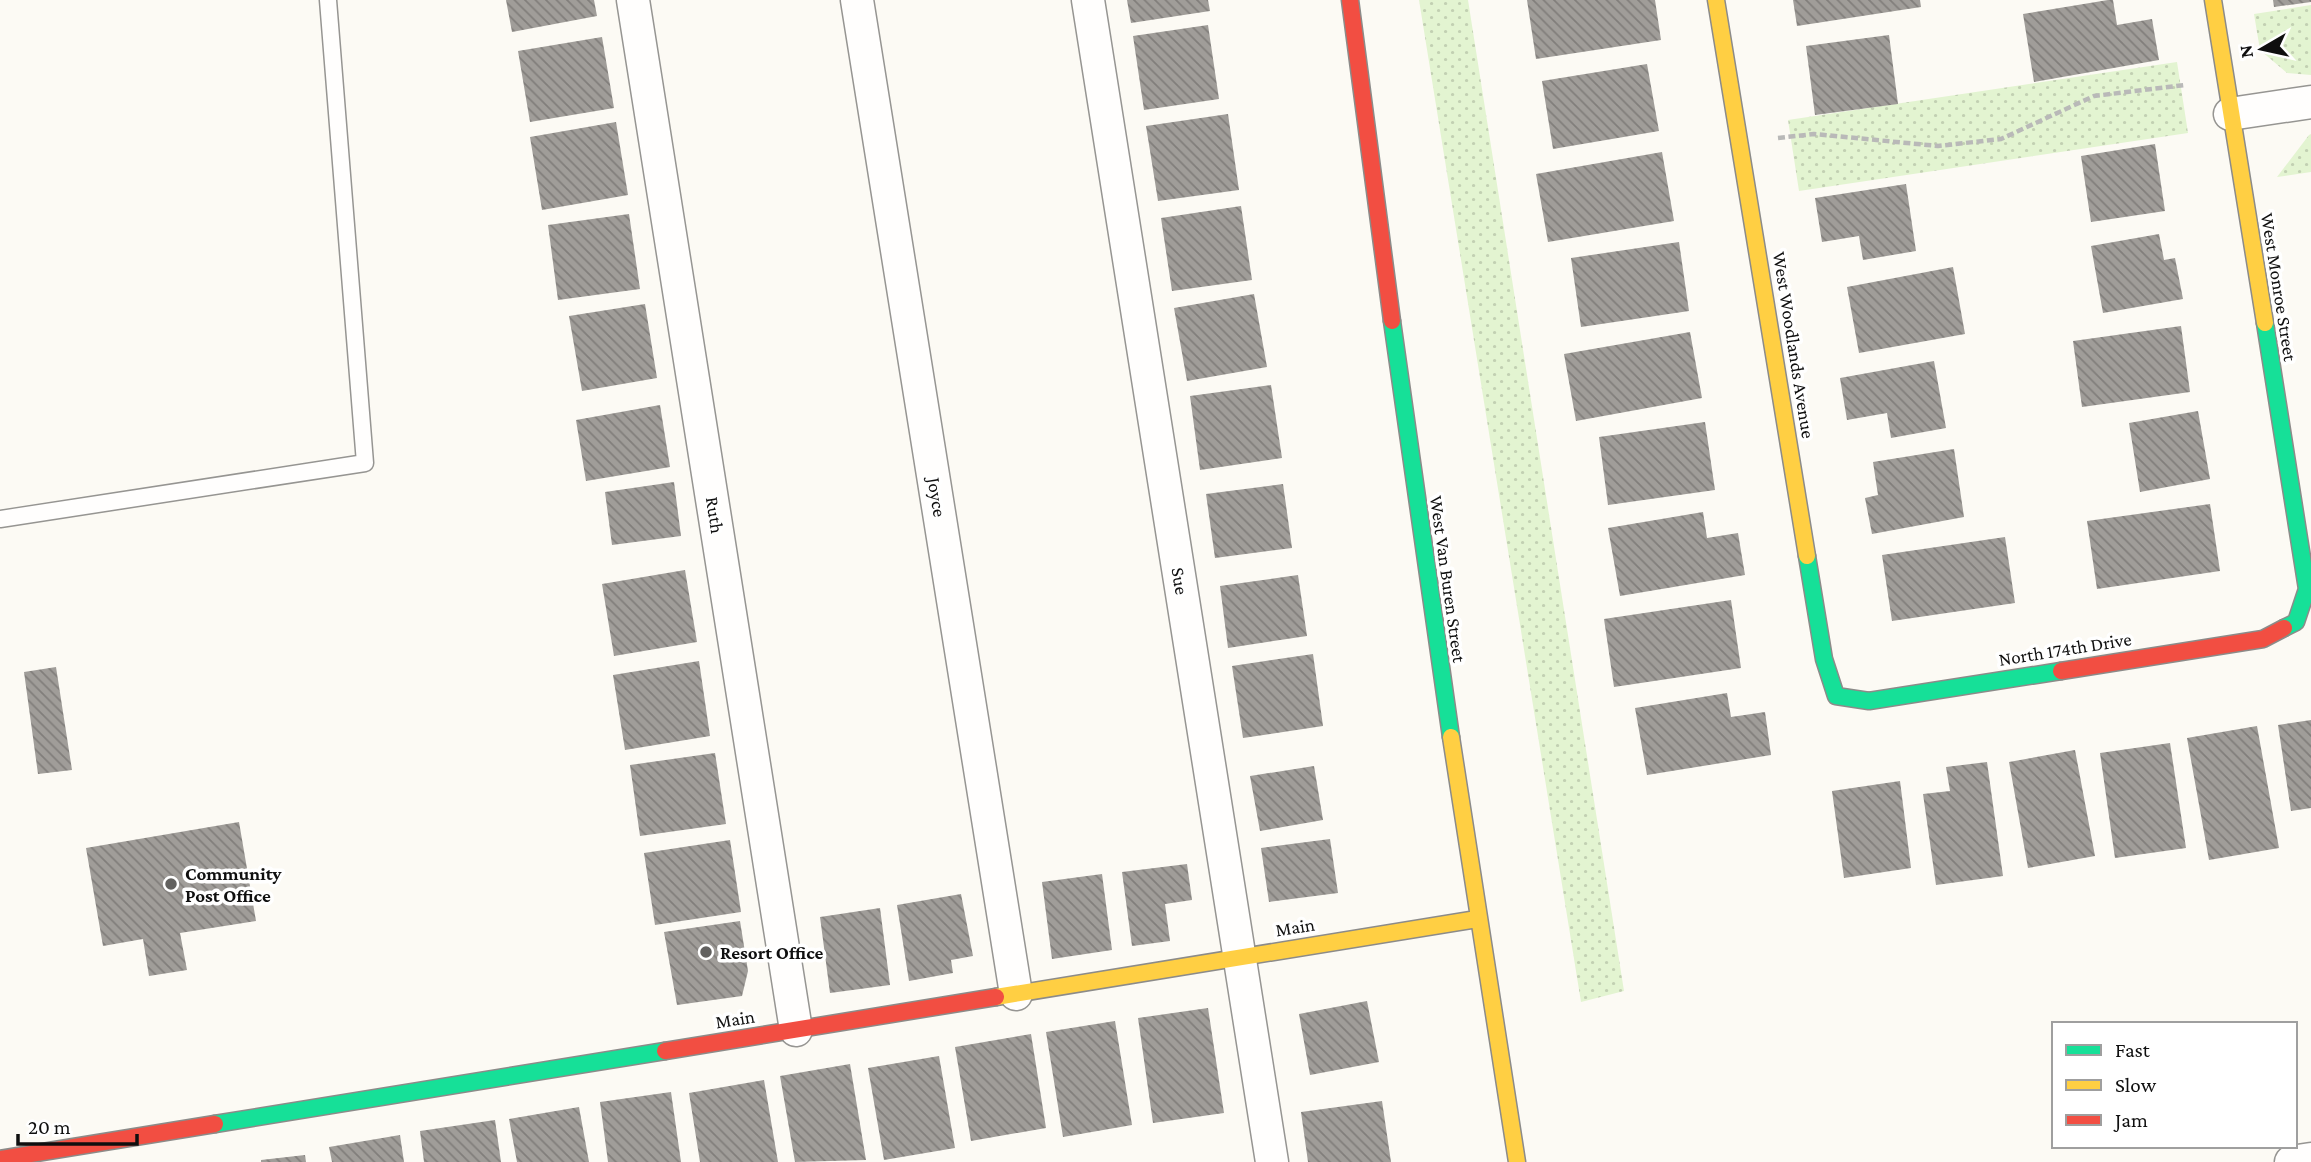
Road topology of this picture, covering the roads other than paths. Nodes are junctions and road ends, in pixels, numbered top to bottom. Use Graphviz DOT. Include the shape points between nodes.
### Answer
graph roads {
  1 [pos="328,0"];
  2 [pos="633,0"];
  3 [pos="858,0"];
  4 [pos="1088,0"];
  5 [pos="1350,0"];
  6 [pos="1716,0"];
  7 [pos="2213,0"];
  8 [pos="2311,102"];
  9 [pos="2230,114"];
  10 [pos="0,519"];
  11 [pos="2296,622"];
  12 [pos="1836,696"];
  13 [pos="1477,919"];
  14 [pos="1240,957"];
  15 [pos="1016,994"];
  16 [pos="796,1030"];
  17 [pos="0,1159"];
  18 [pos="2311,1159"];
  19 [pos="1272,1162"];
  20 [pos="1517,1162"];
  21 [pos="2291,1162"];
  1 -- 10 [label="lane" via="365,463"];
  2 -- 16 [label="street, Ruth"];
  3 -- 15 [label="street, Joyce"];
  4 -- 14 [label="street, Sue"];
  5 -- 13 [label="street, West Van Buren Street" via="1405,426"];
  6 -- 12 [label="street, West Woodlands Avenue" via="1824,659"];
  7 -- 9 [label="street, West Monroe Street"];
  8 -- 9 [label="street"];
  9 -- 11 [label="street, West Monroe Street" via="2306,589"];
  11 -- 12 [label="street, North 174th Drive" via="2263,639 1869,701"];
  13 -- 14 [label="street, Main"];
  13 -- 20 [label="street, West Van Buren Street"];
  14 -- 15 [label="street, Main"];
  14 -- 19 [label="street, Sue"];
  15 -- 16 [label="street, Main"];
  16 -- 17 [label="street, Main"];
  18 -- 21 [label="street"];
}
